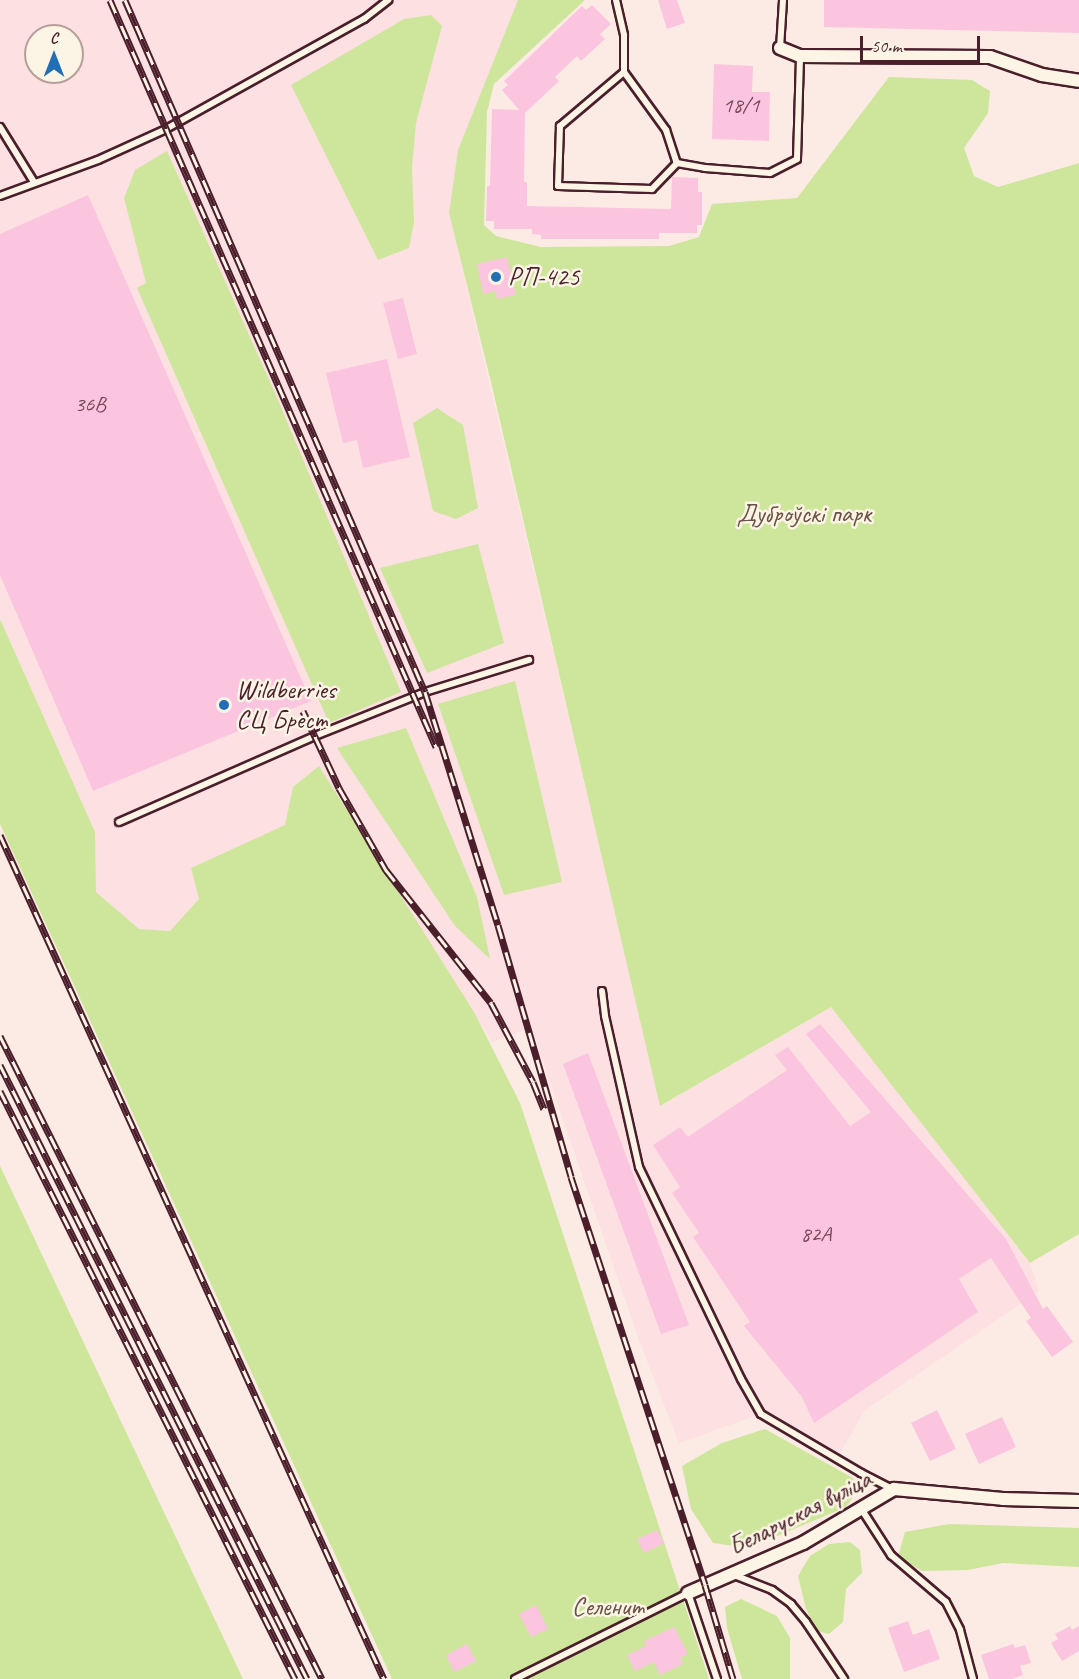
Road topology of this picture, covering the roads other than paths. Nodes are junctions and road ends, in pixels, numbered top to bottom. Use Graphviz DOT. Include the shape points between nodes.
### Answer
graph roads {
  1 [pos="388,0"];
  2 [pos="616,0"];
  3 [pos="783,0"];
  4 [pos="780,48"];
  5 [pos="800,56"];
  6 [pos="624,72"];
  7 [pos="1079,81"];
  8 [pos="0,127"];
  9 [pos="677,163"];
  10 [pos="34,182"];
  11 [pos="0,195"];
  12 [pos="529,660"];
  13 [pos="119,822"];
  14 [pos="602,991"];
  15 [pos="894,1489"];
  16 [pos="1079,1502"];
  17 [pos="862,1510"];
  18 [pos="730,1574"];
  19 [pos="688,1593"];
  20 [pos="515,1679"];
  21 [pos="717,1679"];
  22 [pos="844,1679"];
  23 [pos="973,1679"];
  1 -- 10 [label="lane" via="364,19 166,129 98,160"];
  2 -- 6 [label="lane" via="624,35"];
  3 -- 4 [label="lane"];
  4 -- 5 [label="street"];
  5 -- 7 [label="street" via="990,57 1042,75"];
  5 -- 9 [label="lane" via="797,159 770,173"];
  6 -- 9 [label="lane" via="666,130"];
  6 -- 9 [label="lane" via="560,126 558,186 652,189"];
  8 -- 10 [label="lane"];
  10 -- 11 [label="lane"];
  12 -- 13 [label="lane" via="425,692 336,727"];
  14 -- 15 [label="lane" via="639,1167 761,1414"];
  15 -- 16 [label="street, Беларуская вуліца"];
  15 -- 17 [label="street, Беларуская вуліца"];
  17 -- 18 [label="street, Беларуская вуліца" via="803,1543"];
  17 -- 23 [label="lane" via="891,1555 946,1602 960,1630"];
  18 -- 19 [label="street, Беларуская вуліца"];
  18 -- 22 [label="lane" via="772,1590 791,1604"];
  19 -- 20 [label="lane"];
  19 -- 21 [label="lane"];
}
